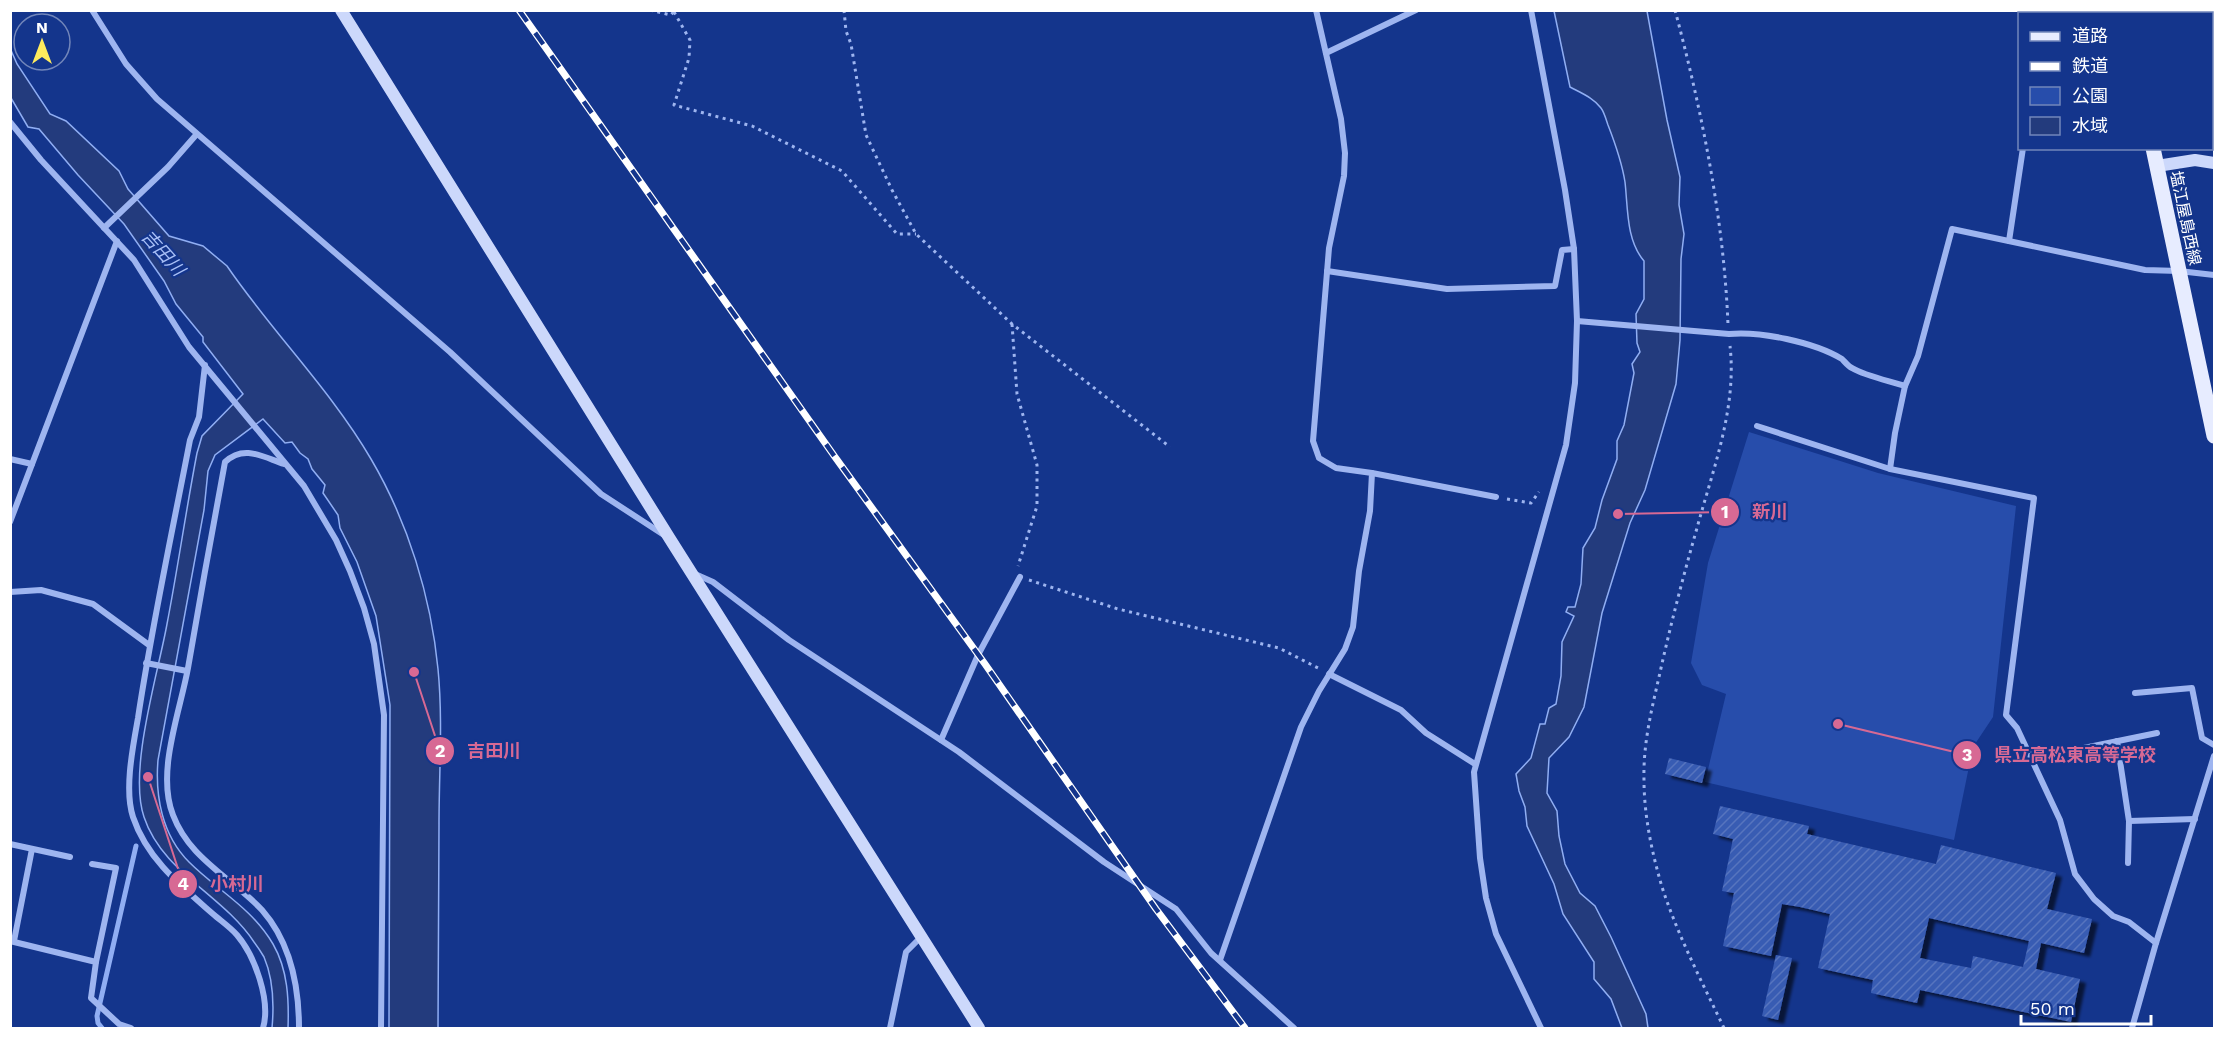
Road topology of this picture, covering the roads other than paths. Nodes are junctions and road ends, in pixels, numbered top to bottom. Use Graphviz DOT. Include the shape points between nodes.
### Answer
graph roads {
  1 [pos="92,10"];
  2 [pos="341,10"];
  3 [pos="1316,10"];
  4 [pos="1416,10"];
  5 [pos="1531,10"];
  6 [pos="1326,52"];
  7 [pos="10,122"];
  8 [pos="196,135"];
  9 [pos="2023,150"];
  10 [pos="2153,150"];
  11 [pos="2214,164"];
  12 [pos="2157,166"];
  13 [pos="104,228"];
  14 [pos="2009,241"];
  15 [pos="117,242"];
  16 [pos="1574,249"];
  17 [pos="1327,271"];
  18 [pos="2179,271"];
  19 [pos="2214,275"];
  20 [pos="1577,321"];
  21 [pos="205,366"];
  22 [pos="1905,386"];
  23 [pos="1757,426"];
  24 [pos="2214,436"];
  25 [pos="10,459"];
  26 [pos="32,464"];
  27 [pos="286,465"];
  28 [pos="1890,469"];
  29 [pos="1372,473"];
  30 [pos="1496,497"];
  31 [pos="10,522"];
  32 [pos="670,538"];
  33 [pos="693,573"];
  34 [pos="1020,577"];
  35 [pos="10,592"];
  36 [pos="149,645"];
  37 [pos="146,663"];
  38 [pos="187,671"];
  39 [pos="1329,674"];
  40 [pos="2136,693"];
  41 [pos="2157,733"];
  42 [pos="940,740"];
  43 [pos="2117,741"];
  44 [pos="2214,746"];
  45 [pos="2079,749"];
  46 [pos="2214,756"];
  47 [pos="1475,764"];
  48 [pos="2211,779"];
  49 [pos="2195,819"];
  50 [pos="2129,821"];
  51 [pos="10,844"];
  52 [pos="32,849"];
  53 [pos="70,857"];
  54 [pos="2128,863"];
  55 [pos="92,864"];
  56 [pos="921,937"];
  57 [pos="12,941"];
  58 [pos="2156,943"];
  59 [pos="1220,960"];
  60 [pos="96,962"];
  61 [pos="131,1029"];
  62 [pos="263,1029"];
  63 [pos="299,1029"];
  64 [pos="381,1029"];
  65 [pos="890,1029"];
  66 [pos="978,1029"];
  67 [pos="1294,1029"];
  68 [pos="1541,1029"];
  69 [pos="2132,1029"];
  1 -- 8 [label="street" via="126,64"];
  2 -- 32 [label="street"];
  3 -- 6 [label="street"];
  4 -- 6 [label="street"];
  5 -- 16 [label="street"];
  6 -- 17 [label="street" via="1345,153"];
  7 -- 13 [label="street"];
  8 -- 13 [label="street"];
  8 -- 32 [label="street" via="450,352 601,494"];
  9 -- 14 [label="street"];
  10 -- 12 [label="main road, 塩江屋島西線"];
  11 -- 12 [label="street" via="2195,160"];
  12 -- 18 [label="main road, 塩江屋島西線"];
  13 -- 15 [label="street"];
  14 -- 18 [label="street" via="2145,270"];
  14 -- 22 [label="street" via="1952,229 1918,356"];
  15 -- 21 [label="street" via="134,260"];
  15 -- 26 [label="street"];
  16 -- 17 [label="street" via="1562,250 1555,286 1447,289"];
  16 -- 20 [label="street"];
  17 -- 29 [label="street" via="1313,441 1319,458 1336,468"];
  18 -- 19 [label="street"];
  18 -- 24 [label="main road, 塩江屋島西線"];
  20 -- 22 [label="street" via="1729,334 1750,332 1805,344 1841,359 1852,369"];
  20 -- 47 [label="street" via="1575,383 1566,445"];
  21 -- 27 [label="street"];
  21 -- 36 [label="street" via="200,417 190,440"];
  22 -- 28 [label="street"];
  23 -- 28 [label="street"];
  25 -- 26 [label="street"];
  26 -- 31 [label="street"];
  27 -- 38 [label="street" via="244,451 225,462"];
  27 -- 64 [label="street" via="304,486 350,571 364,608 381,683"];
  28 -- 58 [label="street" via="2034,498 2006,715 2017,728 2060,820 2075,874 2094,899"];
  29 -- 30 [label="street"];
  29 -- 39 [label="street" via="1353,627"];
  32 -- 33 [label="street"];
  33 -- 42 [label="street" via="713,582 789,640"];
  33 -- 56 [label="street"];
  34 -- 42 [label="street" via="978,655"];
  35 -- 36 [label="street" via="41,590 93,604"];
  36 -- 37 [label="street"];
  37 -- 38 [label="street"];
  37 -- 62 [label="street" via="132,753 132,813 139,834 159,865 237,935 253,960 264,995"];
  38 -- 63 [label="street" via="169,755 167,788 172,813 183,838 262,910 281,938 297,990"];
  39 -- 47 [label="street" via="1401,710 1426,733"];
  39 -- 59 [label="street" via="1301,727"];
  40 -- 44 [label="street" via="2192,688 2202,738"];
  41 -- 43 [label="street"];
  42 -- 59 [label="street" via="1104,862 1176,909"];
  43 -- 45 [label="street"];
  43 -- 50 [label="street"];
  46 -- 48 [label="street"];
  47 -- 68 [label="street" via="1480,858 1489,907 1508,963"];
  48 -- 49 [label="street"];
  49 -- 50 [label="street"];
  49 -- 58 [label="street"];
  50 -- 54 [label="street"];
  51 -- 52 [label="street"];
  52 -- 53 [label="street"];
  52 -- 57 [label="street"];
  55 -- 60 [label="street" via="116,868"];
  56 -- 65 [label="street" via="906,952"];
  56 -- 66 [label="street"];
  57 -- 60 [label="street"];
  58 -- 69 [label="street"];
  59 -- 67 [label="street"];
  60 -- 61 [label="street" via="91,998 118,1024"];
}
